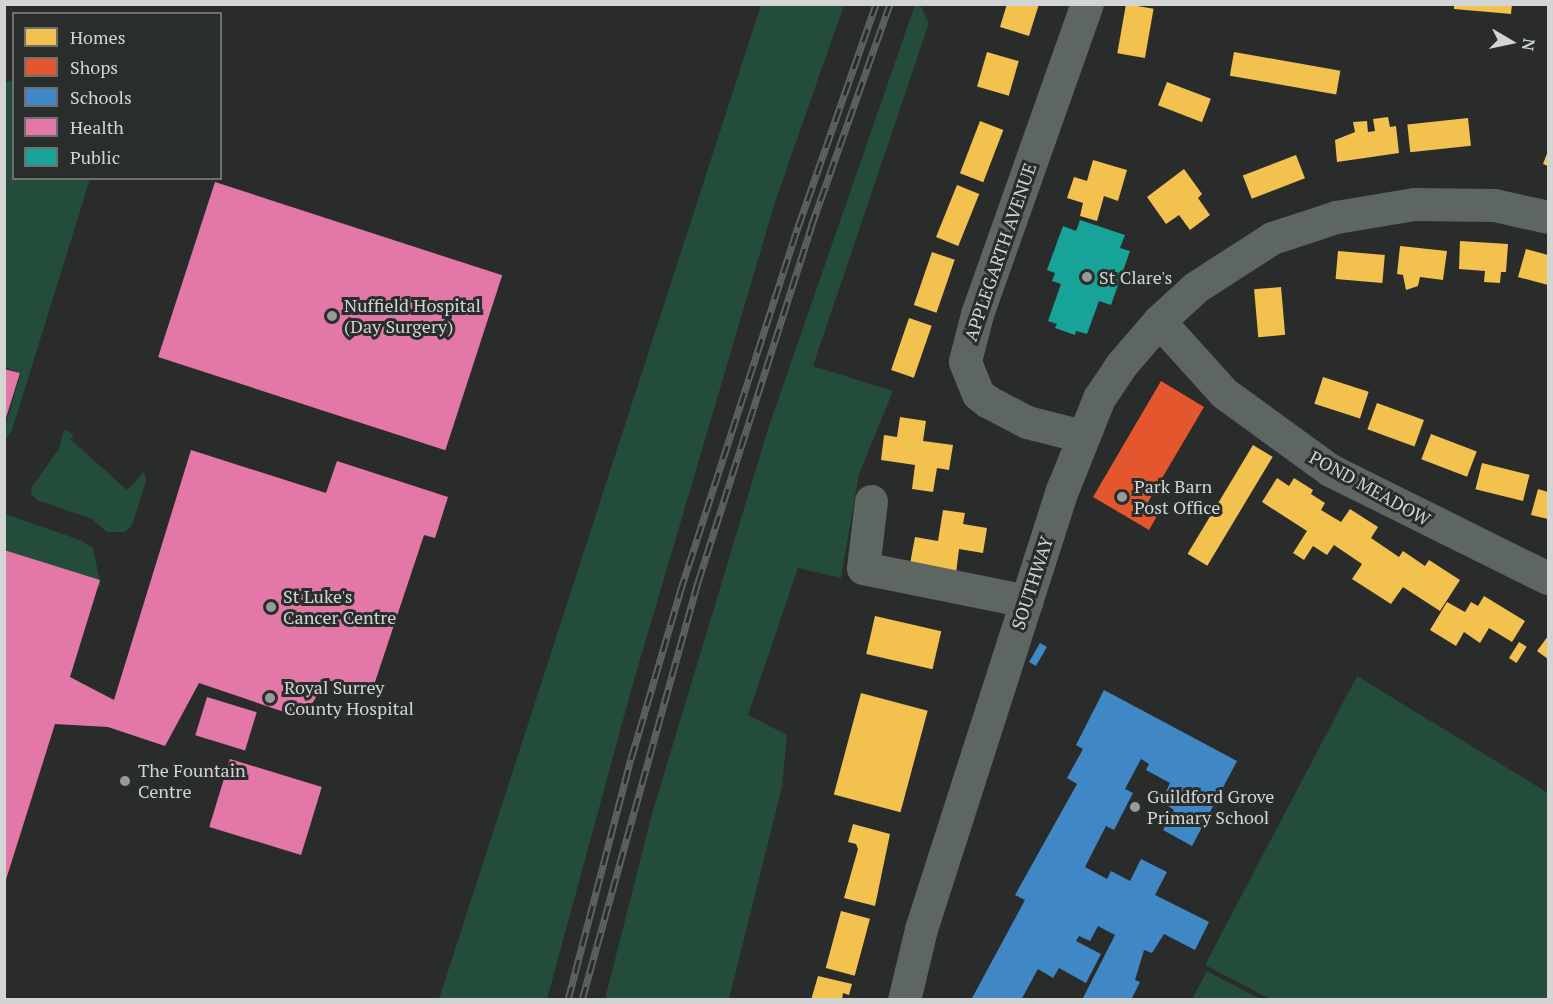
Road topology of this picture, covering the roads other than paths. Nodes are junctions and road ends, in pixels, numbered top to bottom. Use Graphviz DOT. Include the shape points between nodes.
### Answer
graph roads {
  1 [pos="1087,4"];
  2 [pos="1548,217"];
  3 [pos="1159,321"];
  4 [pos="1082,436"];
  5 [pos="871,501"];
  6 [pos="1548,578"];
  7 [pos="1026,601"];
  8 [pos="904,999"];
  1 -- 4 [label="street, APPLEGARTH AVENUE" via="977,314 965,361 978,394 987,401 1027,422"];
  2 -- 3 [label="street, SOUTHWAY" via="1494,205 1414,204 1336,217 1272,238 1204,281"];
  3 -- 4 [label="street, SOUTHWAY" via="1099,398"];
  3 -- 6 [label="street, POND MEADOW" via="1224,393 1330,470"];
  4 -- 7 [label="street, SOUTHWAY"];
  5 -- 7 [label="street" via="863,568"];
  7 -- 8 [label="street, SOUTHWAY" via="921,929"];
}
